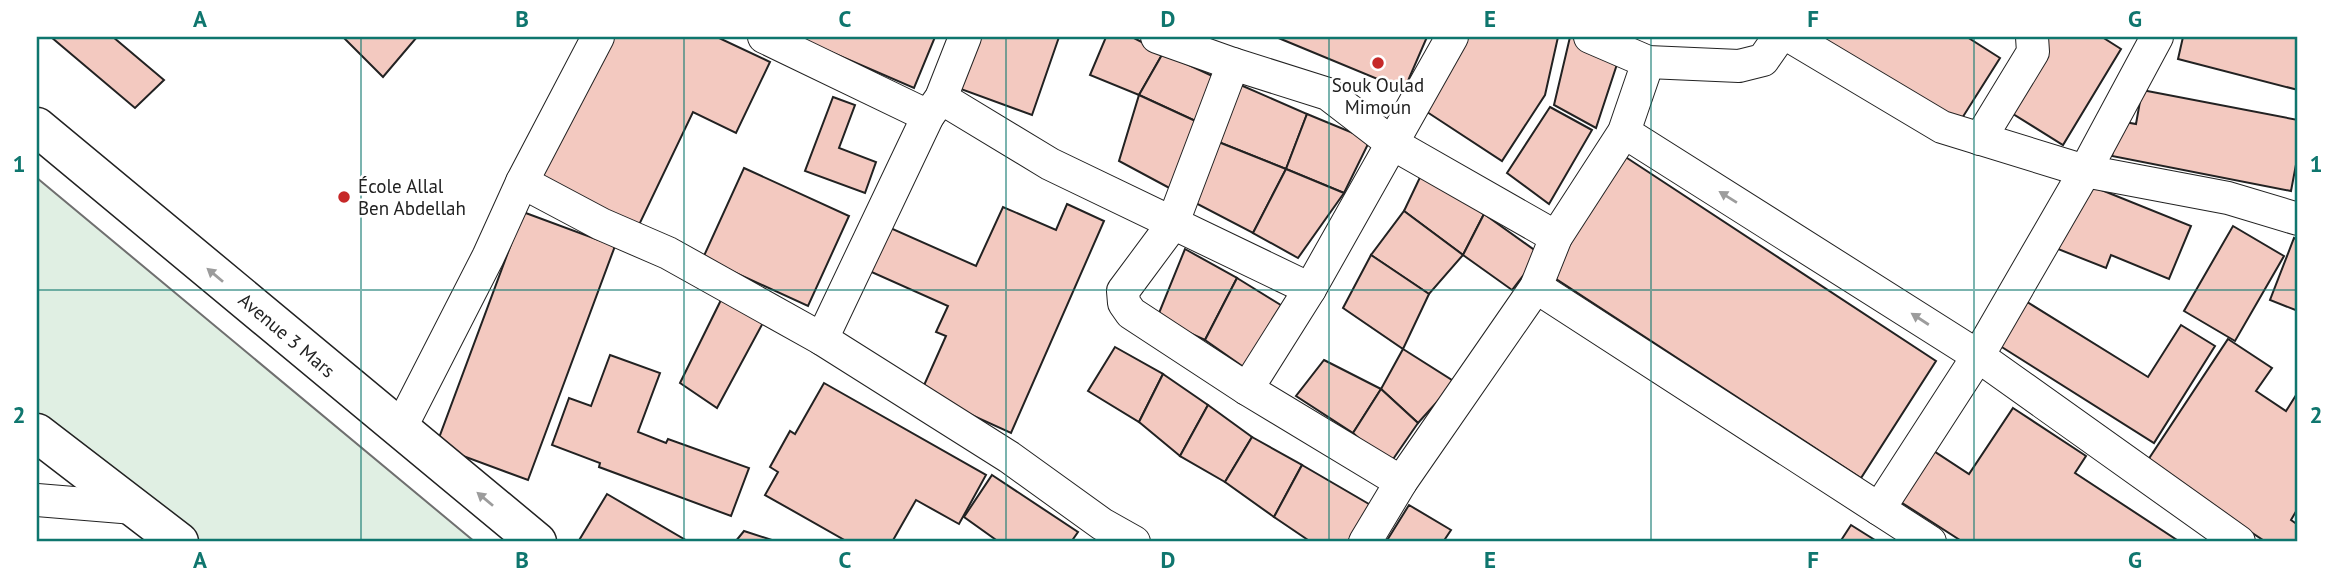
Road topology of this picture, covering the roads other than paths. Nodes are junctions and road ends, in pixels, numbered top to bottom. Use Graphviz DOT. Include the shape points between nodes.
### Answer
graph roads {
  1 [pos="598,37"];
  2 [pos="764,37"];
  3 [pos="965,37"];
  4 [pos="1157,37"];
  5 [pos="1452,37"];
  6 [pos="1590,37"];
  7 [pos="1779,37"];
  8 [pos="1791,37"];
  9 [pos="2032,37"];
  10 [pos="2157,37"];
  11 [pos="1648,62"];
  12 [pos="1233,65"];
  13 [pos="935,107"];
  14 [pos="37,127"];
  15 [pos="1624,132"];
  16 [pos="1980,139"];
  17 [pos="1393,144"];
  18 [pos="2085,171"];
  19 [pos="522,182"];
  20 [pos="2298,219"];
  21 [pos="1172,225"];
  22 [pos="1556,237"];
  23 [pos="1536,287"];
  24 [pos="1310,289"];
  25 [pos="822,339"];
  26 [pos="1978,356"];
  27 [pos="1247,389"];
  28 [pos="400,429"];
  29 [pos="37,433"];
  30 [pos="1401,482"];
  31 [pos="37,500"];
  32 [pos="134,508"];
  33 [pos="1880,509"];
  34 [pos="1098,533"];
  35 [pos="179,542"];
  36 [pos="537,542"];
  37 [pos="1133,542"];
  38 [pos="1365,542"];
  39 [pos="1930,542"];
  40 [pos="2239,542"];
  1 -- 19 [label="street"];
  2 -- 13 [label="street"];
  3 -- 13 [label="street"];
  4 -- 12 [label="street"];
  5 -- 17 [label="street"];
  6 -- 11 [label="street"];
  7 -- 11 [label="street" via="1763,60 1753,64"];
  8 -- 16 [label="street" via="1942,127"];
  9 -- 16 [label="street" via="2033,52"];
  10 -- 18 [label="street"];
  11 -- 15 [label="street"];
  12 -- 17 [label="street" via="1328,94"];
  12 -- 21 [label="street"];
  13 -- 21 [label="street"];
  13 -- 25 [label="street"];
  28 -- 14 [label="main road, Avenue 3 Mars, one-way"];
  15 -- 22 [label="street"];
  26 -- 15 [label="street, one-way"];
  16 -- 18 [label="street"];
  17 -- 22 [label="street"];
  17 -- 24 [label="street"];
  18 -- 20 [label="street" via="2228,198"];
  18 -- 26 [label="street"];
  19 -- 25 [label="street" via="668,253"];
  19 -- 28 [label="street"];
  21 -- 24 [label="street"];
  21 -- 27 [label="street" via="1123,291 1124,303 1131,313"];
  22 -- 23 [label="street"];
  23 -- 30 [label="street"];
  23 -- 33 [label="street"];
  24 -- 27 [label="street"];
  25 -- 34 [label="street" via="1009,457"];
  26 -- 33 [label="street"];
  26 -- 40 [label="street"];
  27 -- 30 [label="street"];
  36 -- 28 [label="main road, Avenue 3 Mars, one-way"];
  29 -- 32 [label="main road"];
  30 -- 38 [label="street"];
  31 -- 32 [label="street"];
  32 -- 35 [label="main road"];
  33 -- 39 [label="street"];
  34 -- 37 [label="street"];
}
